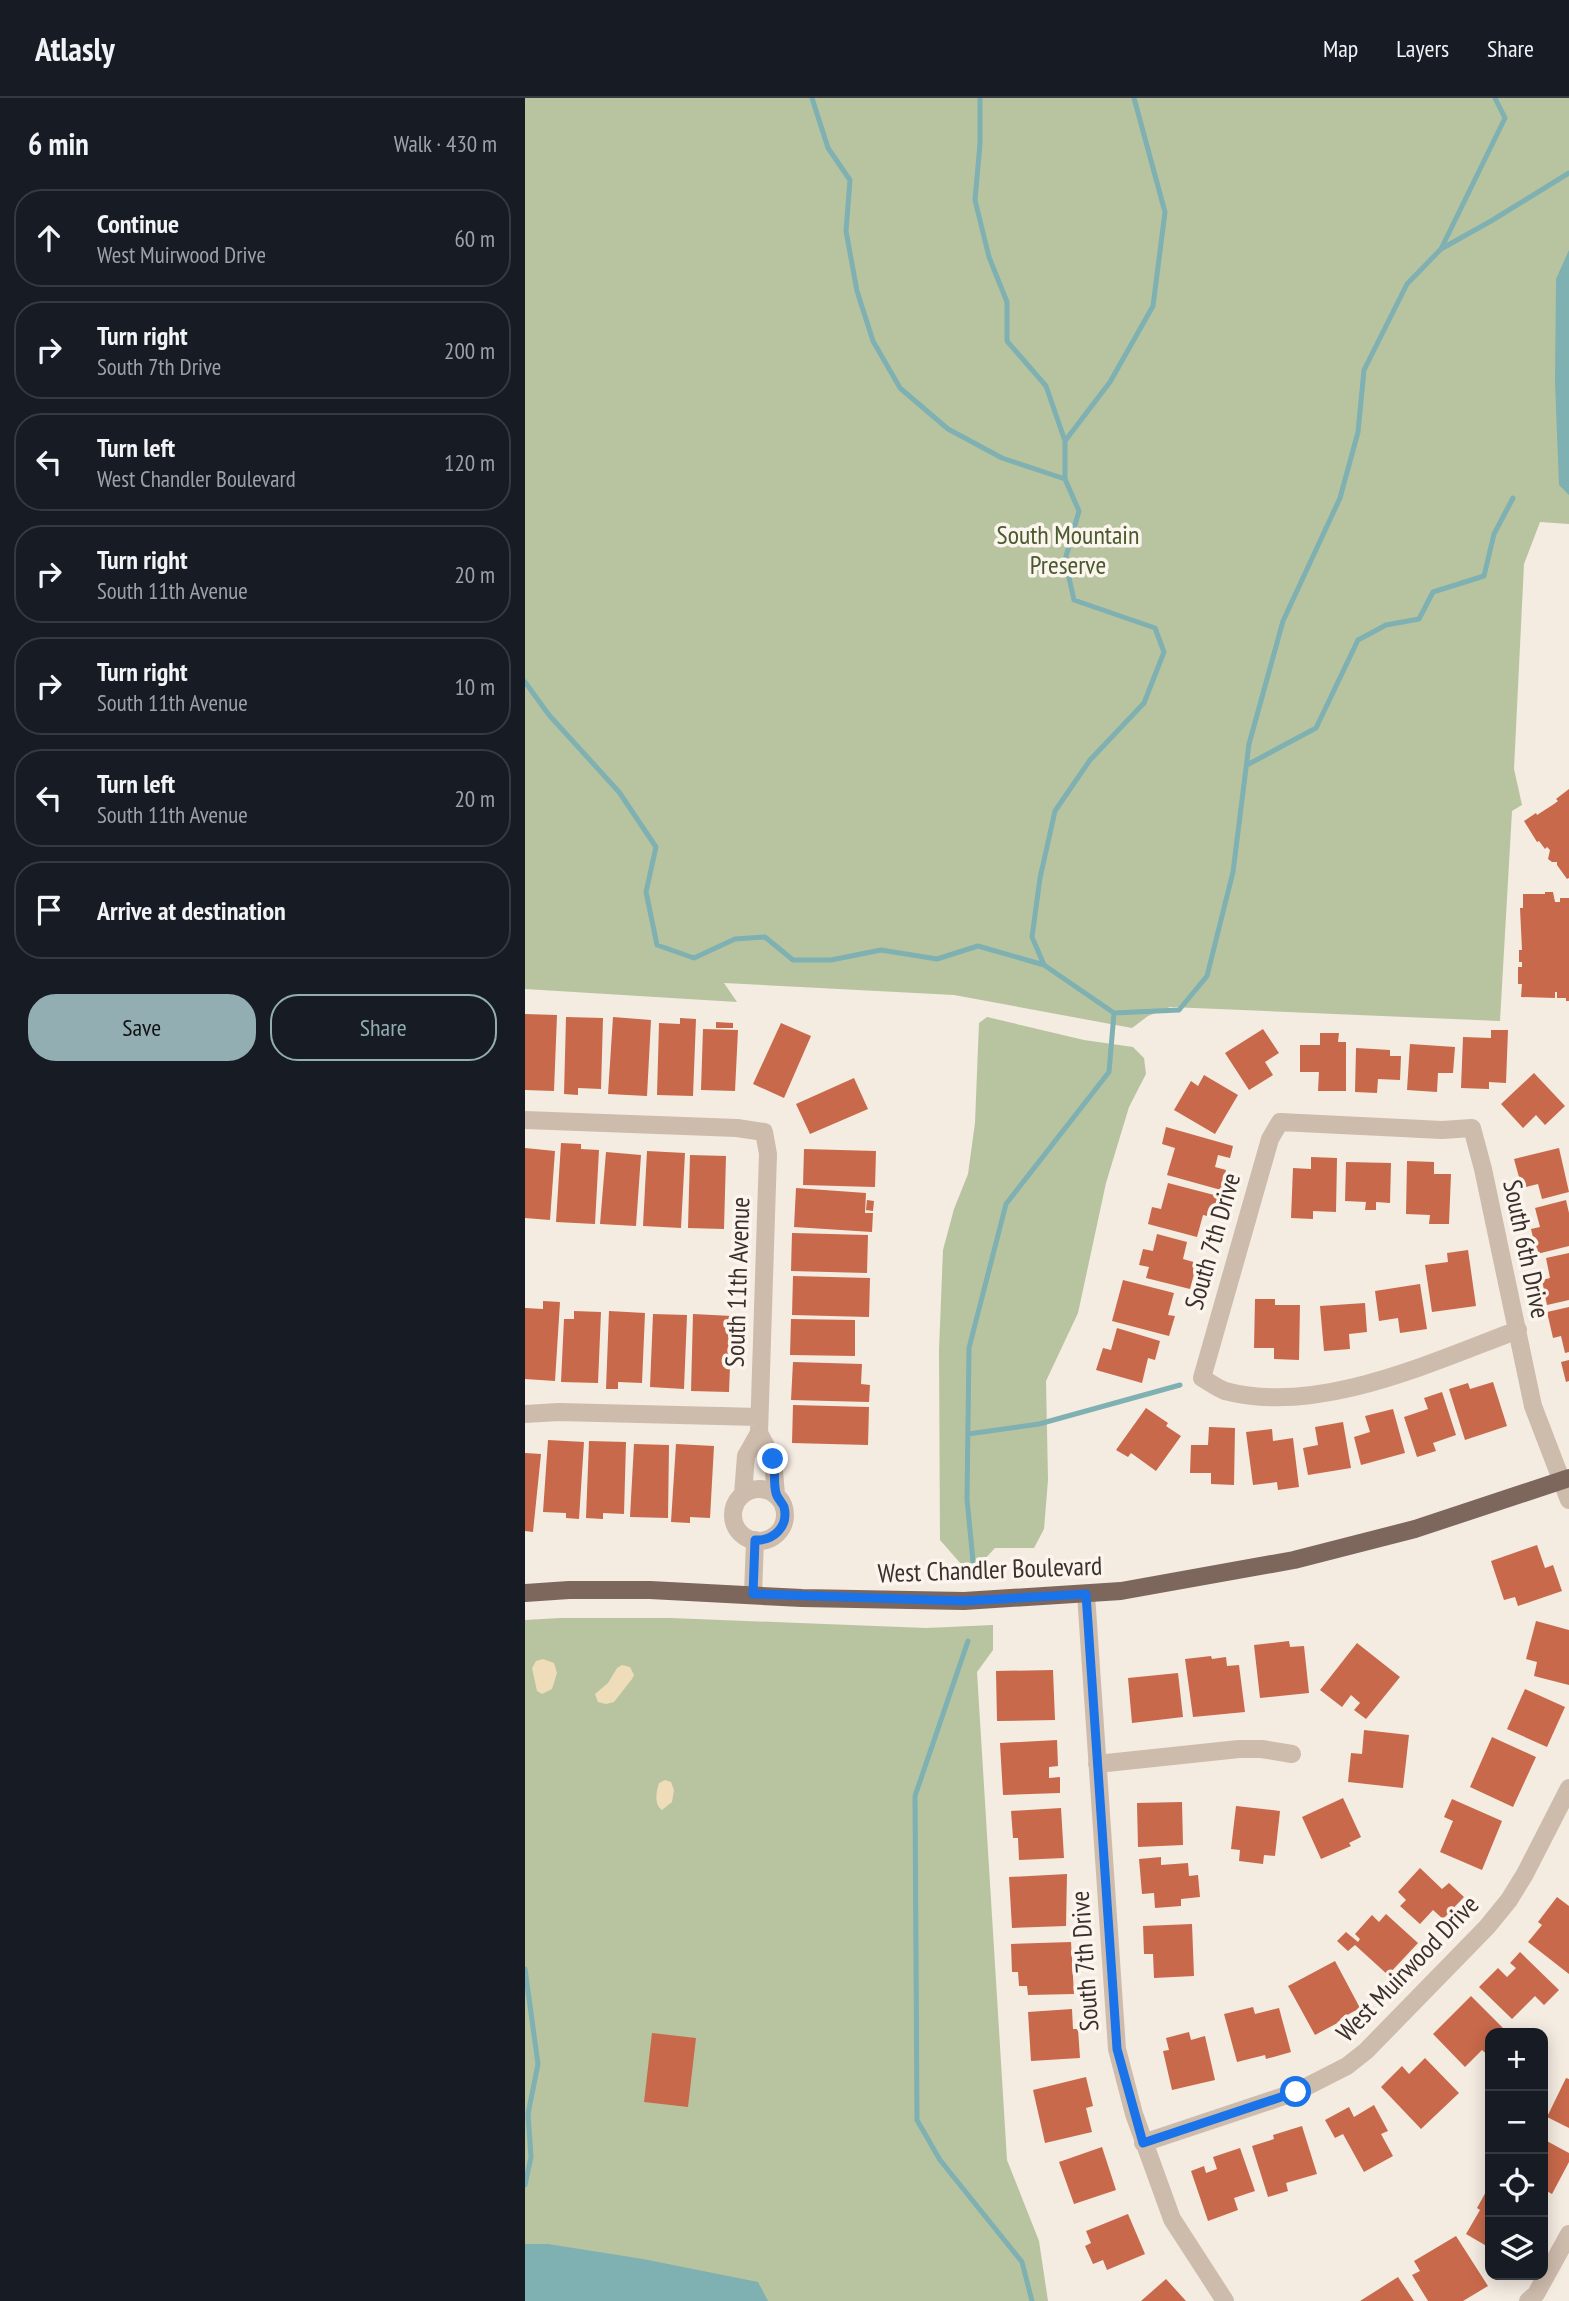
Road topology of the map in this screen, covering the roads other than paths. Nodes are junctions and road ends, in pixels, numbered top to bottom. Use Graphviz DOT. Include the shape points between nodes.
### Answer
graph roads {
  1 [pos="525,1120"];
  2 [pos="1280,1122"];
  3 [pos="1518,1330"];
  4 [pos="525,1414"];
  5 [pos="759,1425"];
  6 [pos="1565,1480"];
  7 [pos="743,1494"];
  8 [pos="776,1495"];
  9 [pos="1569,1500"];
  10 [pos="755,1540"];
  11 [pos="525,1593"];
  12 [pos="753,1594"];
  13 [pos="1086,1594"];
  14 [pos="1292,1754"];
  15 [pos="1097,1764"];
  16 [pos="1569,1788"];
  17 [pos="1143,2143"];
  18 [pos="1569,2234"];
  19 [pos="1225,2301"];
  20 [pos="1528,2301"];
  1 -- 5 [label="street, South 11th Avenue" via="764,1132 768,1154"];
  2 -- 3 [label="street, South 6th Drive" via="1472,1128"];
  2 -- 3 [label="street, South 7th Drive" via="1270,1139 1202,1378 1223,1390 1258,1396 1315,1396 1393,1376"];
  3 -- 6 [label="street, South 6th Drive" via="1533,1406"];
  4 -- 5 [label="street" via="559,1412"];
  5 -- 7 [label="street, South 11th Avenue" via="745,1456"];
  5 -- 8 [label="street, South 11th Avenue" via="773,1459"];
  6 -- 9 [label="street, South 6th Drive"];
  6 -- 13 [label="main road, West Chandler Boulevard" via="1415,1529 1294,1560"];
  7 -- 8 [label="street" via="763,1489"];
  7 -- 10 [label="street, South 11th Avenue" via="734,1506 733,1521 741,1534"];
  8 -- 10 [label="street, South 11th Avenue" via="784,1509 782,1525 771,1537"];
  10 -- 12 [label="street"];
  11 -- 12 [label="main road, West Chandler Boulevard" via="650,1590"];
  12 -- 13 [label="main road, West Chandler Boulevard" via="964,1601"];
  13 -- 15 [label="street, South 7th Drive"];
  14 -- 15 [label="street" via="1239,1749"];
  15 -- 17 [label="street, South 7th Drive" via="1117,2049"];
  16 -- 17 [label="street, West Muirwood Drive" via="1509,1900 1347,2066 1296,2092"];
  17 -- 19 [label="street, South 7th Drive" via="1172,2218"];
  18 -- 20 [label="street"];
}
